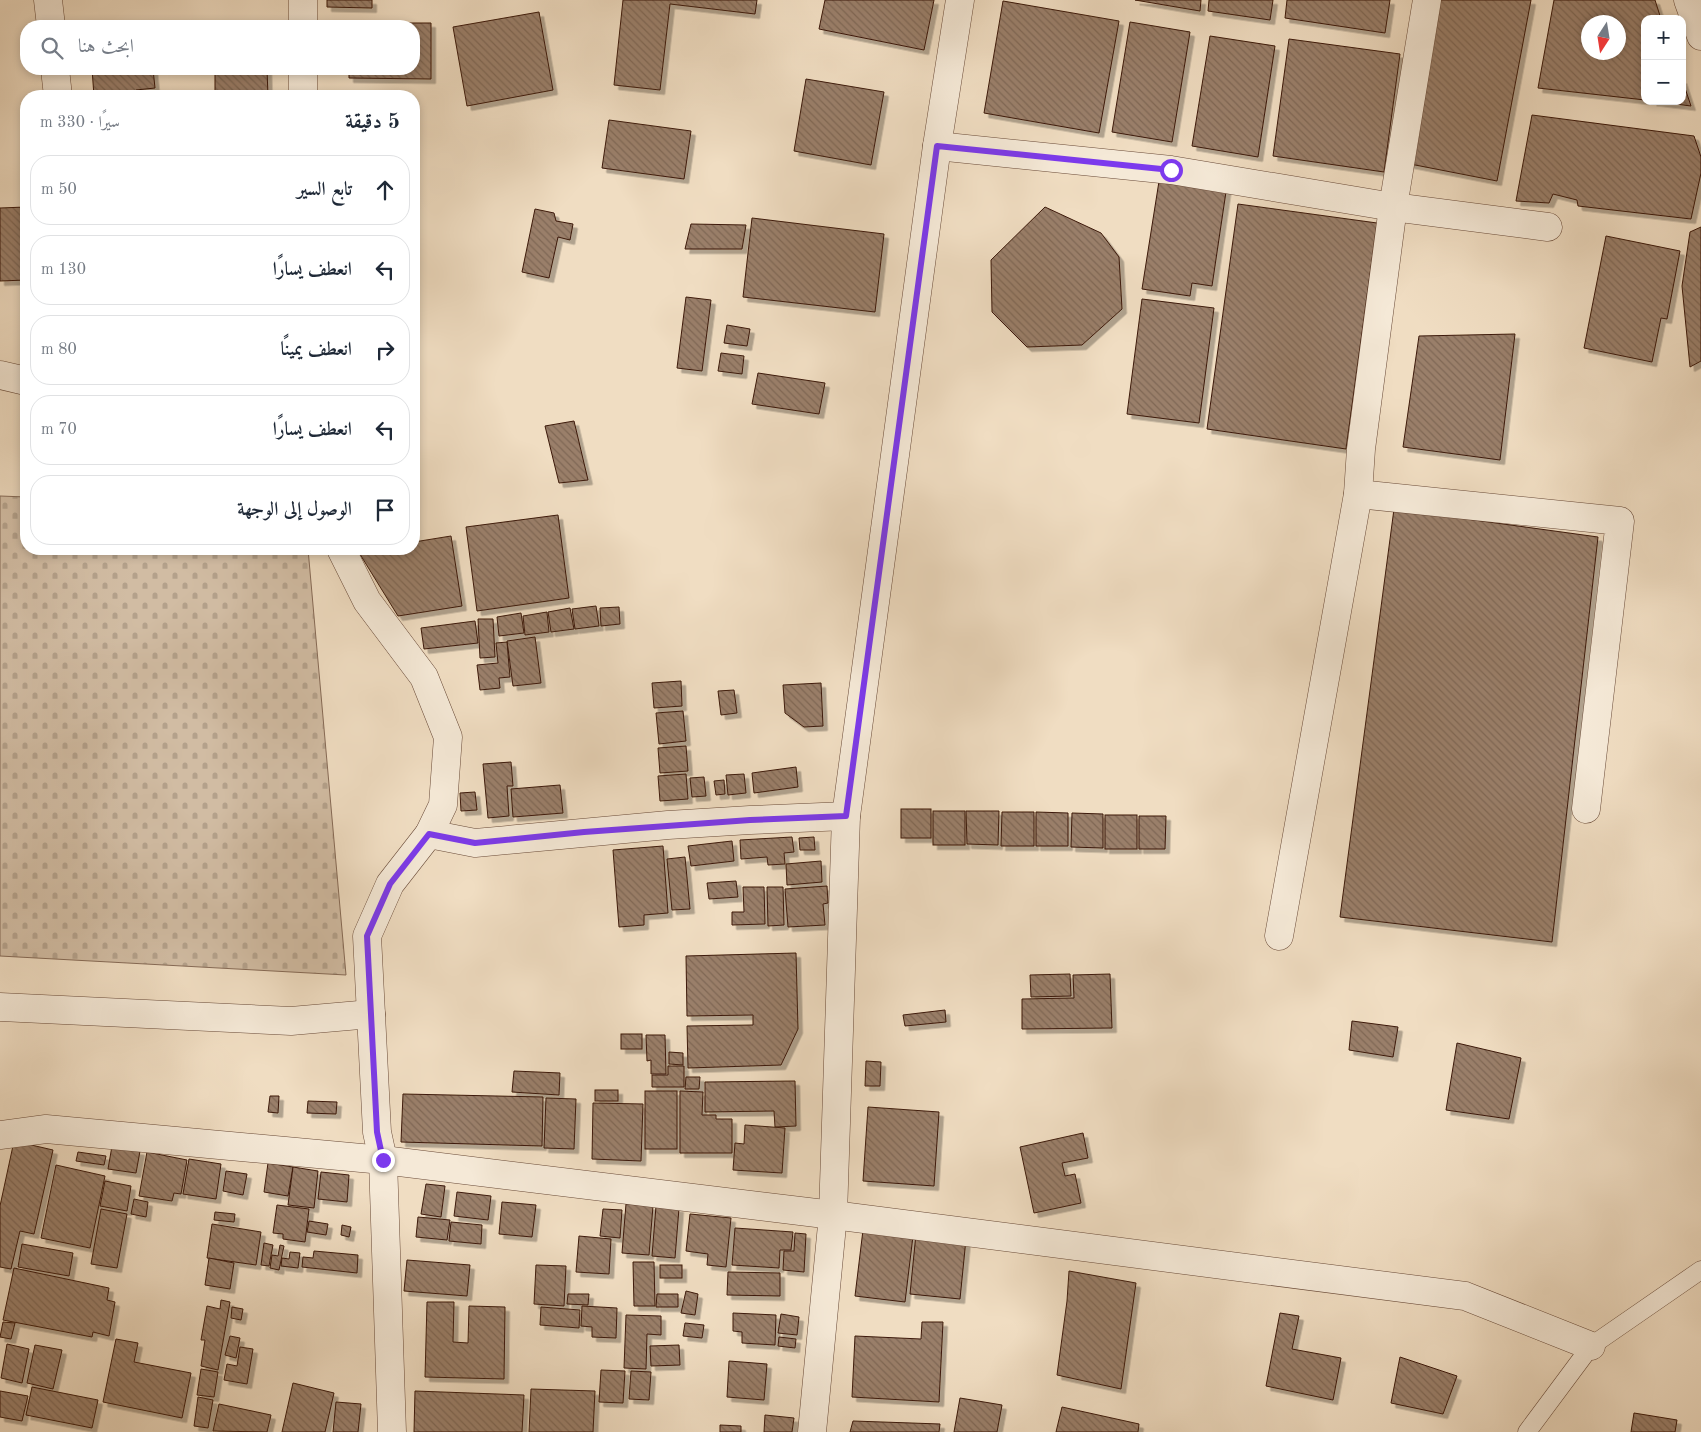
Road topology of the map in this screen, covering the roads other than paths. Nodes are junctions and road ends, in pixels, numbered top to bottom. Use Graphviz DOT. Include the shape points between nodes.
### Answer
graph roads {
  1 [pos="48,0"];
  2 [pos="303,0"];
  3 [pos="960,0"];
  4 [pos="1427,0"];
  5 [pos="1688,0"];
  6 [pos="50,20"];
  7 [pos="303,20"];
  8 [pos="1701,36"];
  9 [pos="56,75"];
  10 [pos="303,75"];
  11 [pos="57,90"];
  12 [pos="303,90"];
  13 [pos="937,146"];
  14 [pos="1393,207"];
  15 [pos="1548,227"];
  16 [pos="0,375"];
  17 [pos="20,380"];
  18 [pos="1358,494"];
  19 [pos="344,555"];
  20 [pos="1586,809"];
  21 [pos="846,816"];
  22 [pos="429,834"];
  23 [pos="1280,936"];
  24 [pos="0,1007"];
  25 [pos="371,1014"];
  26 [pos="0,1135"];
  27 [pos="383,1160"];
  28 [pos="833,1215"];
  29 [pos="1701,1270"];
  30 [pos="1591,1346"];
  31 [pos="392,1432"];
  32 [pos="812,1432"];
  33 [pos="1526,1432"];
  1 -- 6 [label="street"];
  2 -- 7 [label="street"];
  3 -- 13 [label="street"];
  4 -- 14 [label="street"];
  5 -- 8 [label="street"];
  9 -- 11 [label="street"];
  10 -- 12 [label="street"];
  13 -- 14 [label="street" via="1171,170"];
  13 -- 21 [label="street"];
  14 -- 15 [label="street"];
  14 -- 18 [label="street" via="1360,449"];
  16 -- 17 [label="street"];
  18 -- 20 [label="street" via="1620,521"];
  18 -- 23 [label="street"];
  19 -- 22 [label="street" via="366,601 424,677 448,737 444,805"];
  21 -- 22 [label="street" via="732,821 475,843"];
  21 -- 28 [label="street"];
  22 -- 25 [label="street" via="390,884 367,936"];
  24 -- 25 [label="street" via="291,1021"];
  25 -- 27 [label="street" via="377,1132"];
  26 -- 27 [label="street" via="46,1129"];
  27 -- 28 [label="street"];
  27 -- 31 [label="street"];
  28 -- 30 [label="street" via="1464,1296"];
  28 -- 32 [label="street"];
  29 -- 30 [label="lane"];
  30 -- 33 [label="lane"];
}
